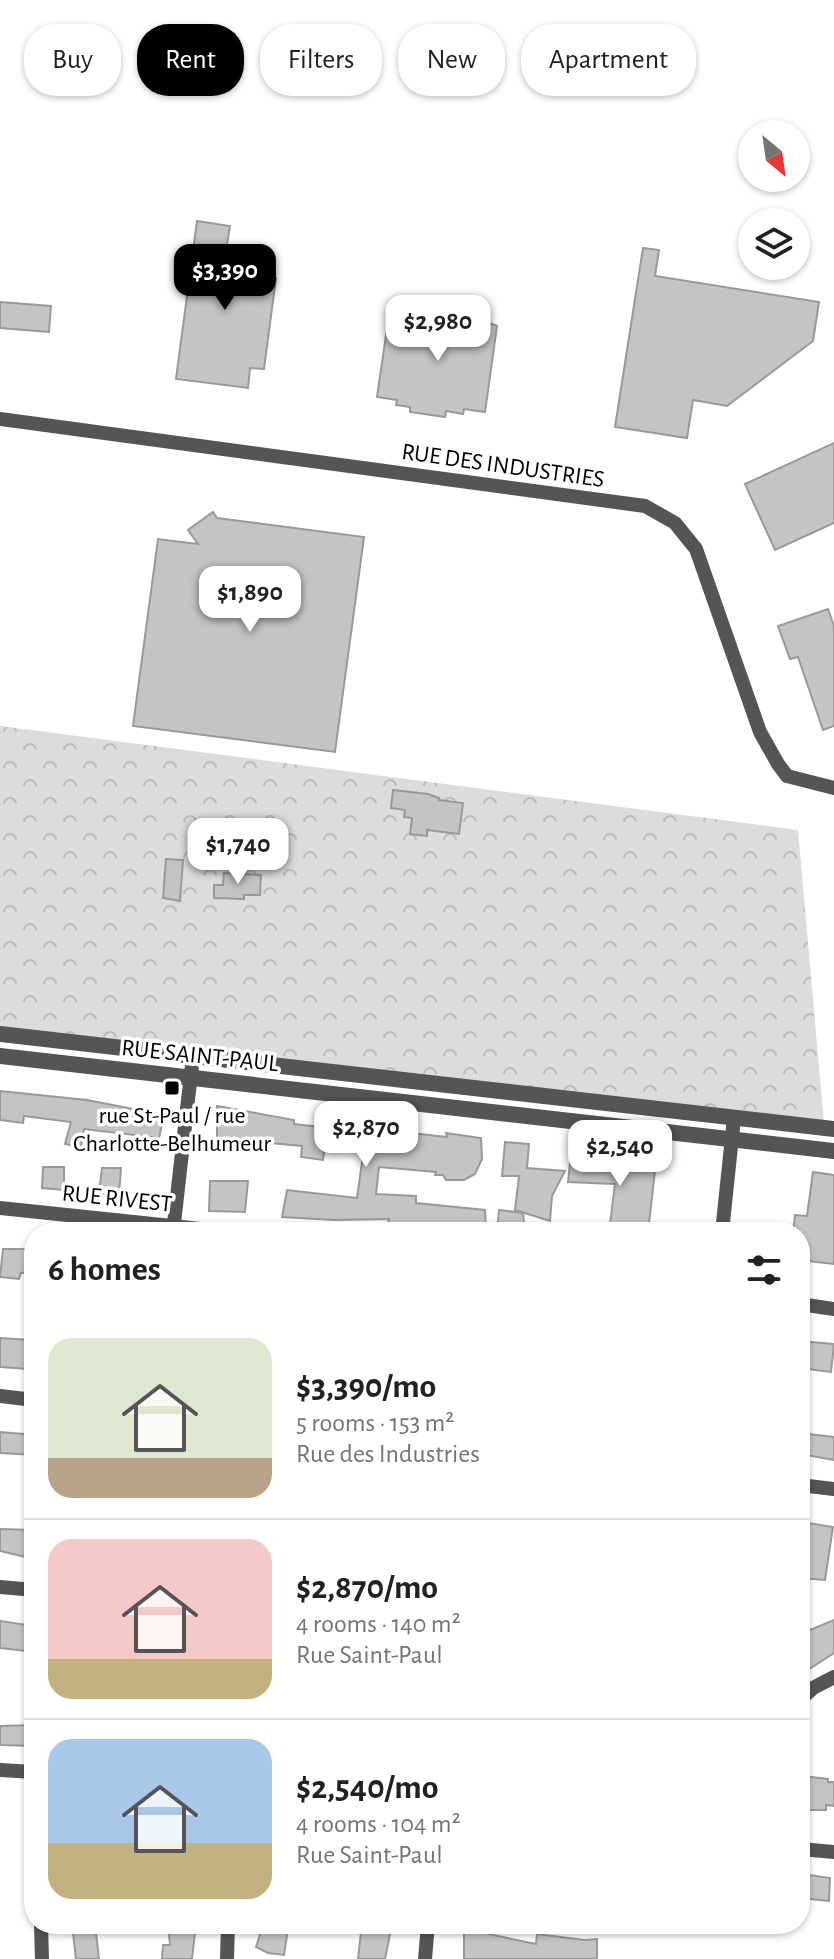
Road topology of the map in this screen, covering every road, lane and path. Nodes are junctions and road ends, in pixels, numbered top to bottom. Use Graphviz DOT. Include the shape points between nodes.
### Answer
graph roads {
  1 [pos="0,419"];
  2 [pos="832,788"];
  3 [pos="0,1034"];
  4 [pos="68,1042"];
  5 [pos="0,1056"];
  6 [pos="193,1056"];
  7 [pos="66,1064"];
  8 [pos="330,1072"];
  9 [pos="191,1078"];
  10 [pos="446,1085"];
  11 [pos="329,1093"];
  12 [pos="553,1097"];
  13 [pos="443,1106"];
  14 [pos="549,1118"];
  15 [pos="734,1118"];
  16 [pos="834,1129"];
  17 [pos="732,1139"];
  18 [pos="834,1151"];
  19 [pos="0,1208"];
  20 [pos="121,1222"];
  21 [pos="174,1222"];
  22 [pos="723,1222"];
  23 [pos="810,1305"];
  24 [pos="834,1309"];
  25 [pos="0,1396"];
  26 [pos="24,1399"];
  27 [pos="810,1486"];
  28 [pos="834,1489"];
  29 [pos="0,1587"];
  30 [pos="24,1589"];
  31 [pos="834,1677"];
  32 [pos="810,1691"];
  33 [pos="0,1770"];
  34 [pos="24,1771"];
  35 [pos="810,1850"];
  36 [pos="834,1852"];
  37 [pos="41,1934"];
  38 [pos="228,1934"];
  39 [pos="427,1934"];
  40 [pos="42,1959"];
  41 [pos="227,1959"];
  42 [pos="425,1959"];
  1 -- 2 [label="street, RUE DES INDUSTRIES" via="645,506 675,523 696,549 760,732 778,764 787,776"];
  3 -- 4 [label="street, RUE SAINT-PAUL"];
  4 -- 6 [label="street, RUE SAINT-PAUL"];
  4 -- 7 [label="street"];
  5 -- 7 [label="street, RUE SAINT-PAUL"];
  6 -- 8 [label="street, RUE SAINT-PAUL"];
  6 -- 9 [label="street"];
  7 -- 9 [label="street, RUE SAINT-PAUL"];
  8 -- 10 [label="street, RUE SAINT-PAUL"];
  8 -- 11 [label="street"];
  9 -- 11 [label="street, RUE SAINT-PAUL"];
  9 -- 21 [label="street"];
  10 -- 12 [label="street, RUE SAINT-PAUL"];
  10 -- 13 [label="street"];
  11 -- 13 [label="street, RUE SAINT-PAUL"];
  12 -- 14 [label="street"];
  12 -- 15 [label="street, RUE SAINT-PAUL"];
  13 -- 14 [label="street, RUE SAINT-PAUL"];
  14 -- 17 [label="street, RUE SAINT-PAUL"];
  15 -- 16 [label="street, RUE SAINT-PAUL"];
  15 -- 17 [label="street"];
  17 -- 18 [label="street, RUE SAINT-PAUL"];
  17 -- 22 [label="street"];
  19 -- 20 [label="street, RUE RIVEST"];
  23 -- 24 [label="street"];
  25 -- 26 [label="street"];
  27 -- 28 [label="street"];
  29 -- 30 [label="street"];
  31 -- 32 [label="street"];
  33 -- 34 [label="street"];
  35 -- 36 [label="street"];
  37 -- 40 [label="street"];
  38 -- 41 [label="street"];
  39 -- 42 [label="street"];
}
